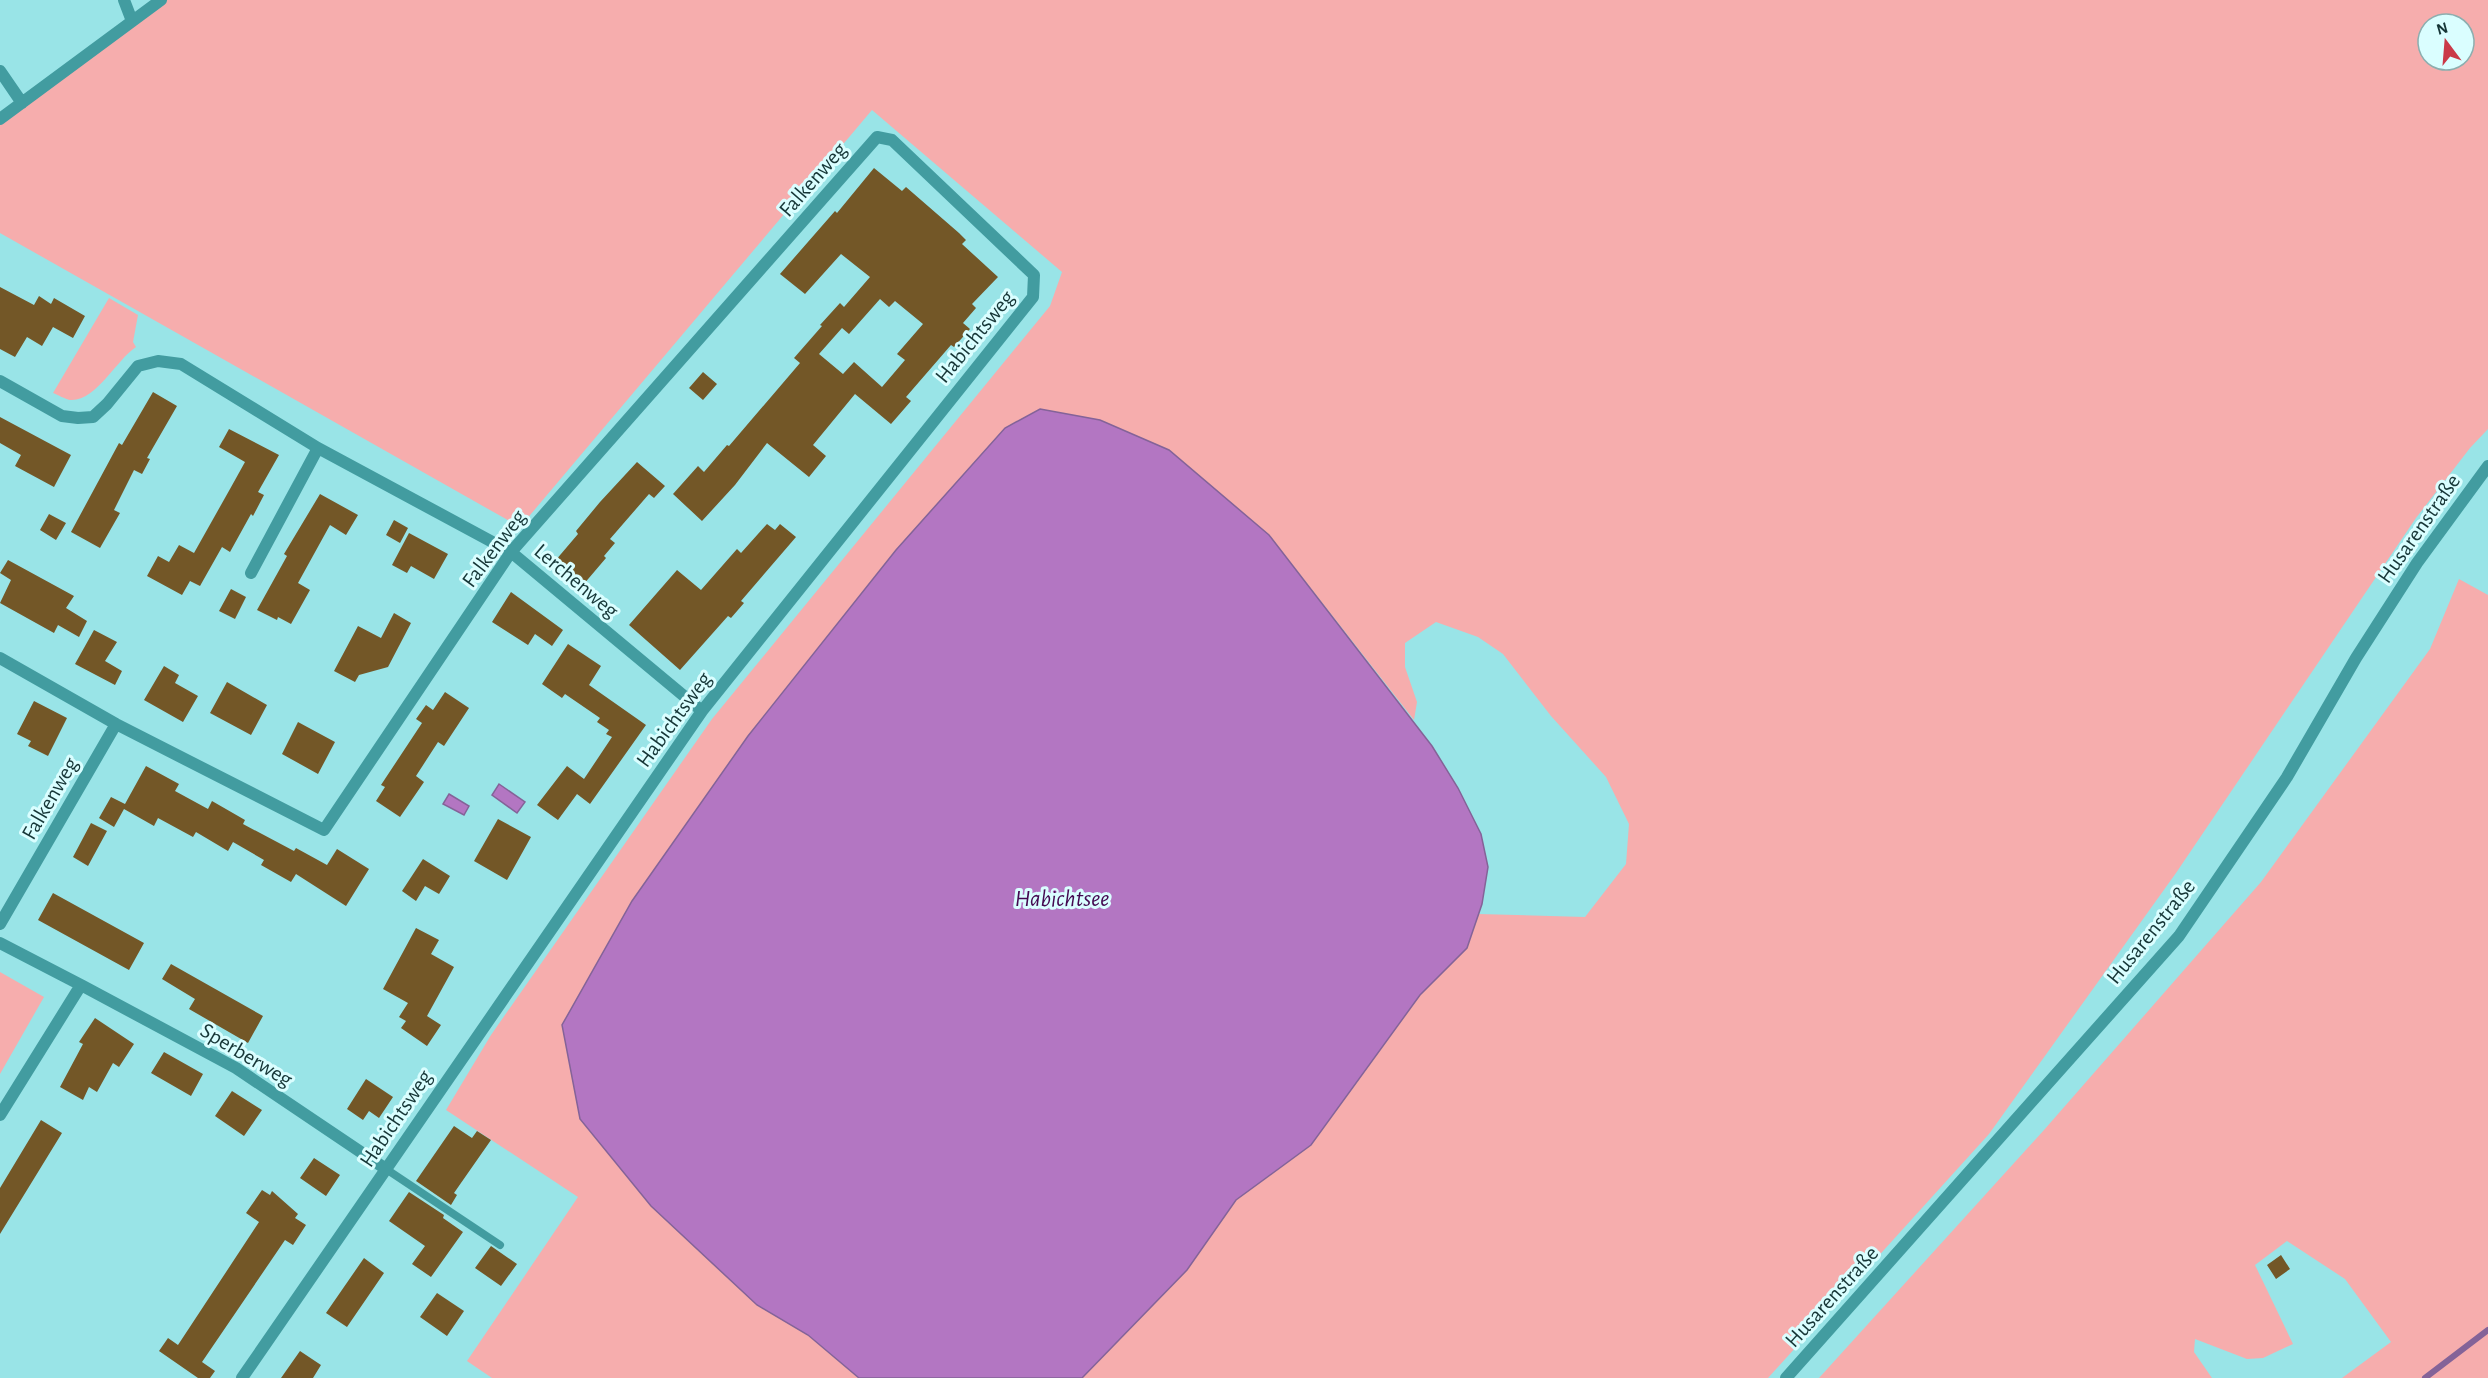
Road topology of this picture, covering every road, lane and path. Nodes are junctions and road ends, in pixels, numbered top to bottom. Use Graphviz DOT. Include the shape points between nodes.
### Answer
graph roads {
  1 [pos="124,0"];
  2 [pos="161,0"];
  3 [pos="132,21"];
  4 [pos="0,71"];
  5 [pos="22,103"];
  6 [pos="0,119"];
  7 [pos="876,137"];
  8 [pos="0,381"];
  9 [pos="318,448"];
  10 [pos="2488,466"];
  11 [pos="511,552"];
  12 [pos="251,573"];
  13 [pos="0,658"];
  14 [pos="702,711"];
  15 [pos="116,724"];
  16 [pos="0,924"];
  17 [pos="0,943"];
  18 [pos="81,985"];
  19 [pos="0,1115"];
  20 [pos="386,1168"];
  21 [pos="500,1245"];
  22 [pos="242,1378"];
  23 [pos="1786,1378"];
  1 -- 3 [label="street"];
  2 -- 3 [label="street"];
  3 -- 5 [label="street"];
  4 -- 5 [label="street"];
  5 -- 6 [label="street"];
  7 -- 11 [label="street, Falkenweg"];
  7 -- 14 [label="street, Habichtsweg" via="892,140 1034,275 1033,297"];
  8 -- 9 [label="street, Lerchenweg" via="62,416 93,417 138,366 158,361 182,364"];
  9 -- 11 [label="street, Lerchenweg"];
  9 -- 12 [label="street"];
  10 -- 23 [label="street, Husarenstraße" via="2417,563 2287,777 2179,936"];
  11 -- 14 [label="street, Lerchenweg"];
  11 -- 15 [label="street, Falkenweg" via="324,830"];
  13 -- 15 [label="street, Falkenweg"];
  14 -- 20 [label="street, Habichtsweg"];
  15 -- 16 [label="street, Falkenweg"];
  17 -- 18 [label="street, Sperberweg"];
  18 -- 19 [label="street"];
  18 -- 20 [label="street, Sperberweg" via="236,1068"];
  20 -- 21 [label="lane"];
  20 -- 22 [label="street, Habichtsweg"];
}
